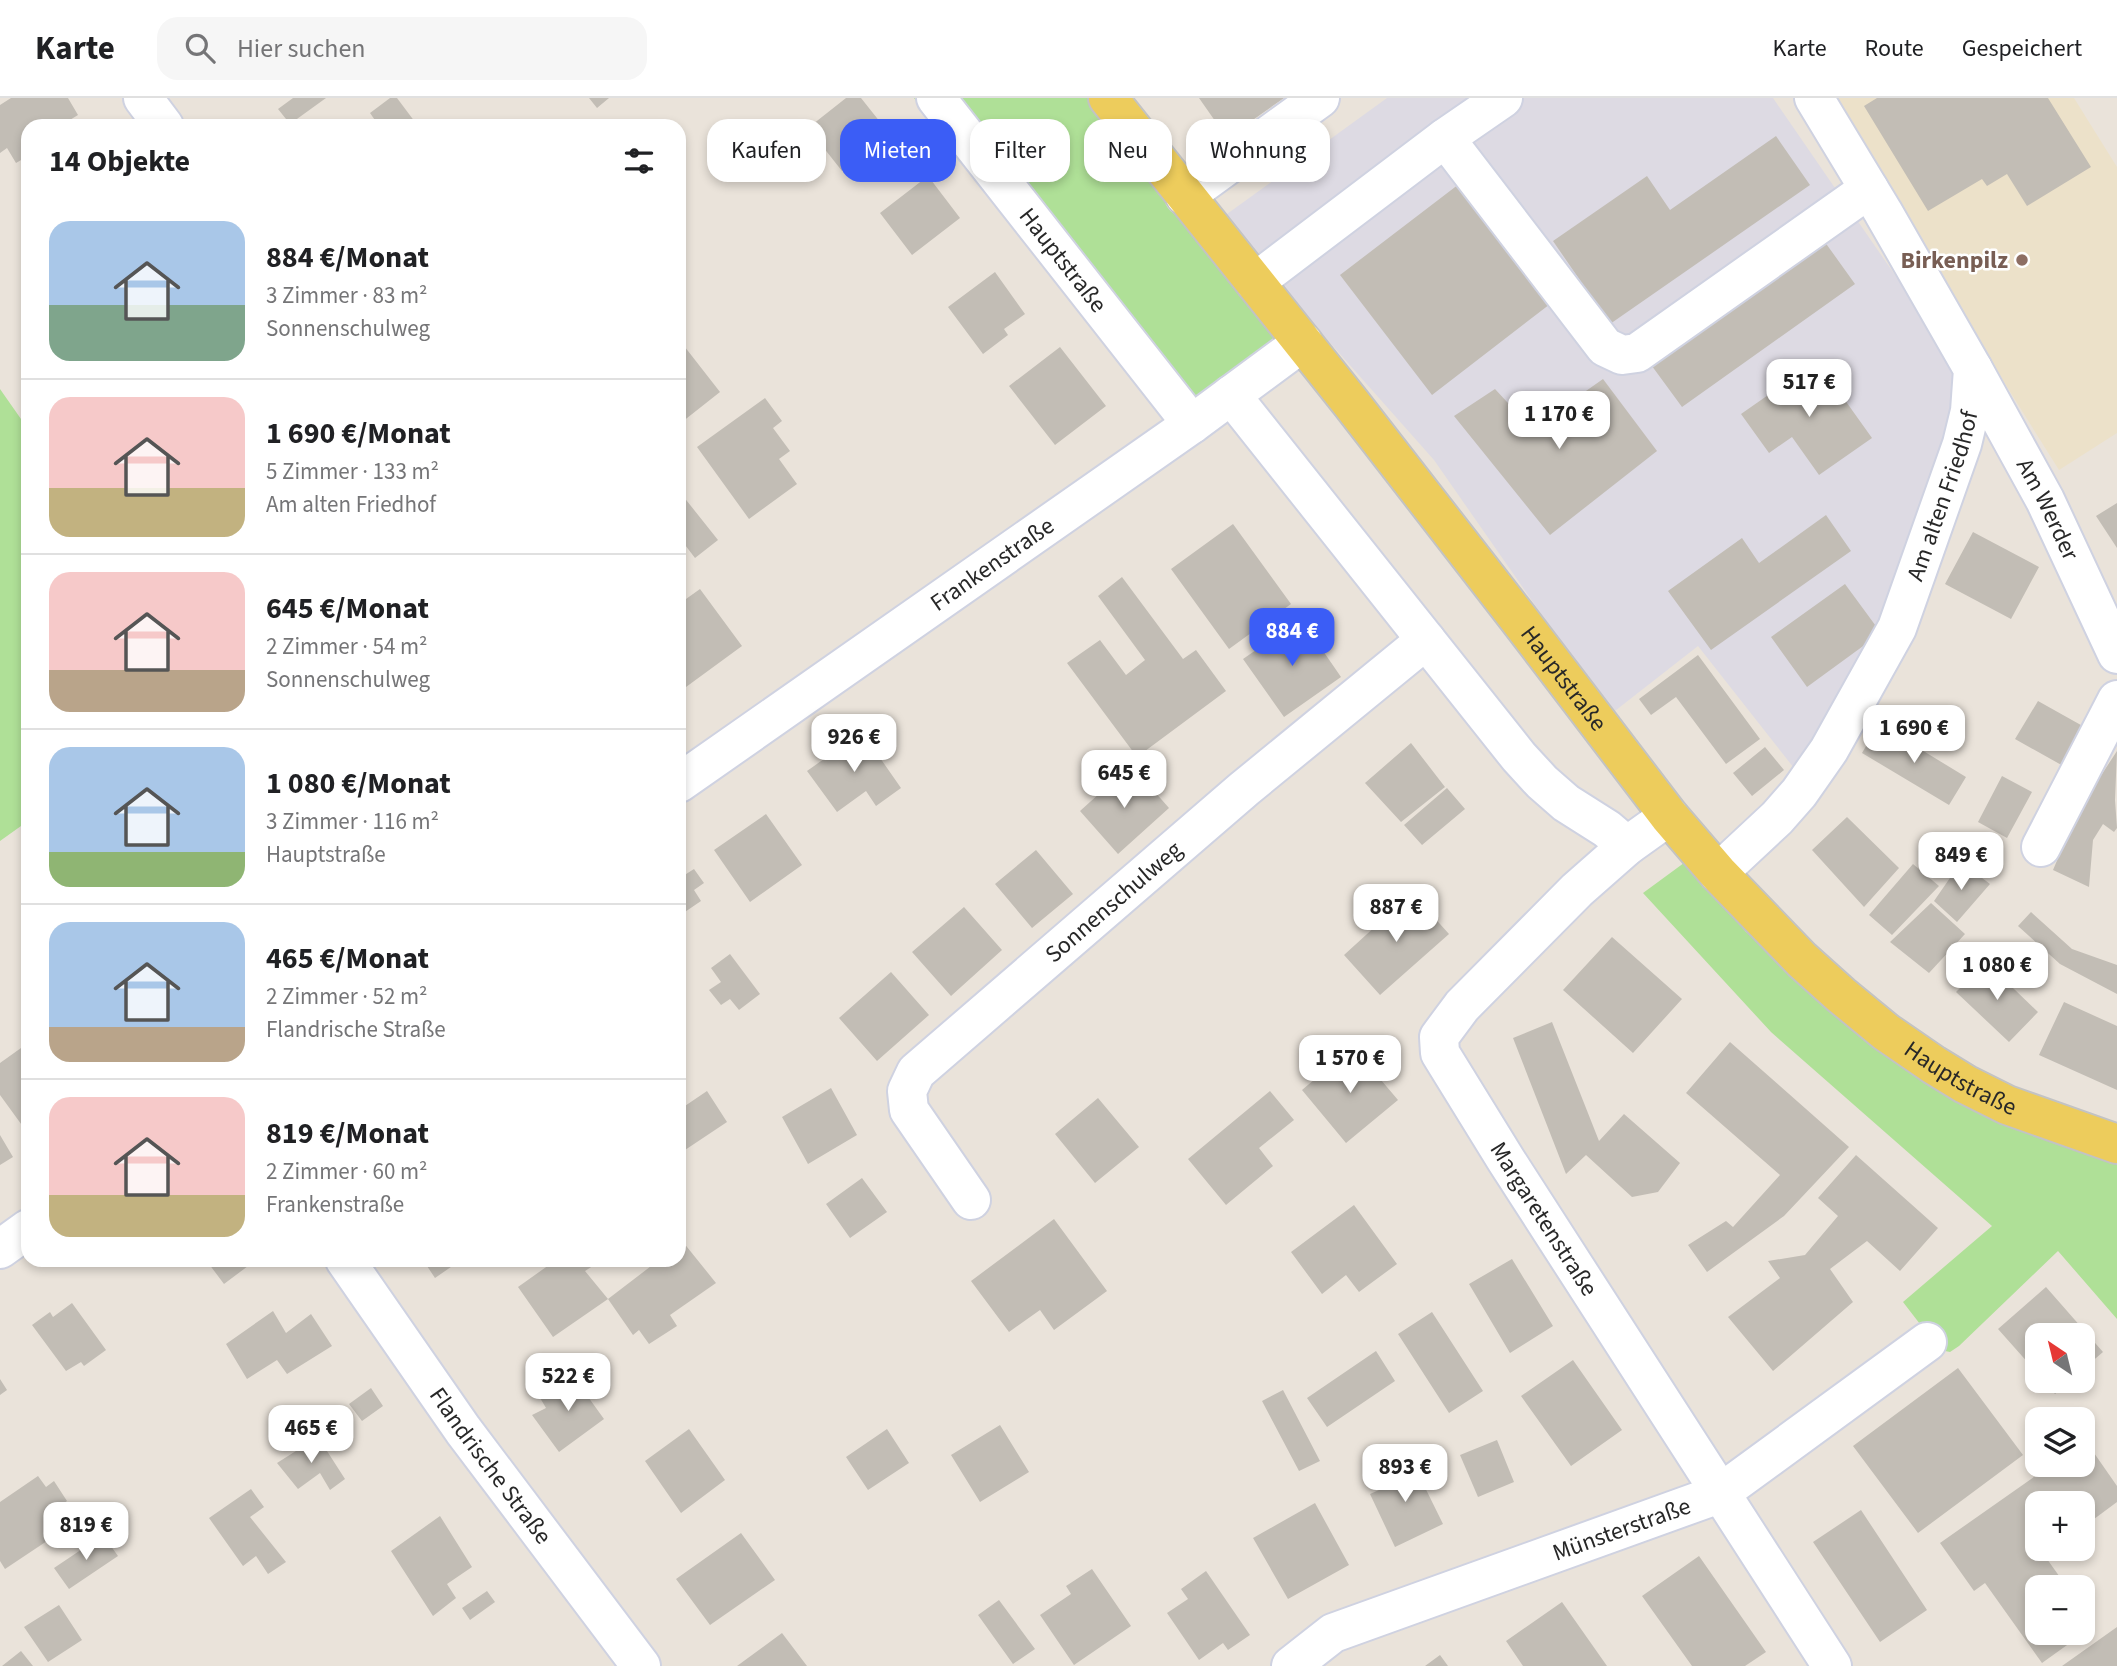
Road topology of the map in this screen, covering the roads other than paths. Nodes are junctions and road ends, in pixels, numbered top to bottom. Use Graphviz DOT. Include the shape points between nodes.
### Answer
graph roads {
  1 [pos="143,98"];
  2 [pos="936,98"];
  3 [pos="1108,98"];
  4 [pos="1321,98"];
  5 [pos="1503,98"];
  6 [pos="1814,98"];
  7 [pos="159,119"];
  8 [pos="1445,138"];
  9 [pos="1869,189"];
  10 [pos="1185,196"];
  11 [pos="1255,282"];
  12 [pos="1303,342"];
  13 [pos="1973,369"];
  14 [pos="1231,395"];
  15 [pos="1192,424"];
  16 [pos="1426,640"];
  17 [pos="2117,654"];
  18 [pos="2117,700"];
  19 [pos="686,778"];
  20 [pos="1668,816"];
  21 [pos="1627,846"];
  22 [pos="2041,847"];
  23 [pos="1718,873"];
  24 [pos="2117,1144"];
  25 [pos="971,1200"];
  26 [pos="21,1234"];
  27 [pos="0,1249"];
  28 [pos="350,1267"];
  29 [pos="1927,1342"];
  30 [pos="1719,1494"];
  31 [pos="641,1666"];
  32 [pos="1291,1666"];
  33 [pos="1832,1666"];
  1 -- 7 [label="street"];
  2 -- 15 [label="street, Hauptstraße"];
  3 -- 10 [label="main road, Hauptstraße"];
  4 -- 10 [label="street"];
  5 -- 8 [label="street"];
  6 -- 9 [label="street"];
  8 -- 9 [label="street" via="1605,347 1622,355 1637,353"];
  8 -- 11 [label="street"];
  9 -- 13 [label="street"];
  10 -- 11 [label="main road, Hauptstraße"];
  11 -- 12 [label="main road, Hauptstraße"];
  12 -- 14 [label="street, Frankenstraße"];
  12 -- 20 [label="main road, Hauptstraße"];
  13 -- 17 [label="street, Am Werder" via="2045,500"];
  13 -- 23 [label="street, Am alten Friedhof" via="1962,444 1897,628 1829,750 1799,793"];
  14 -- 15 [label="street, Frankenstraße"];
  14 -- 16 [label="street"];
  15 -- 19 [label="street, Frankenstraße"];
  16 -- 21 [label="street" via="1542,782"];
  16 -- 25 [label="street, Sonnenschulweg" via="1244,789 916,1072 907,1091 909,1110"];
  18 -- 22 [label="street"];
  20 -- 21 [label="street, Margaretenstraße"];
  20 -- 23 [label="main road, Hauptstraße"];
  21 -- 30 [label="street, Margaretenstraße" via="1462,1006 1439,1037 1440,1053"];
  23 -- 24 [label="main road, Hauptstraße" via="1841,995 1934,1065 2007,1105"];
  26 -- 27 [label="street"];
  28 -- 31 [label="street, Flandrische Straße" via="463,1430"];
  29 -- 30 [label="street, Münsterstraße"];
  30 -- 32 [label="street, Münsterstraße" via="1334,1633"];
  30 -- 33 [label="street, Margaretenstraße"];
}
